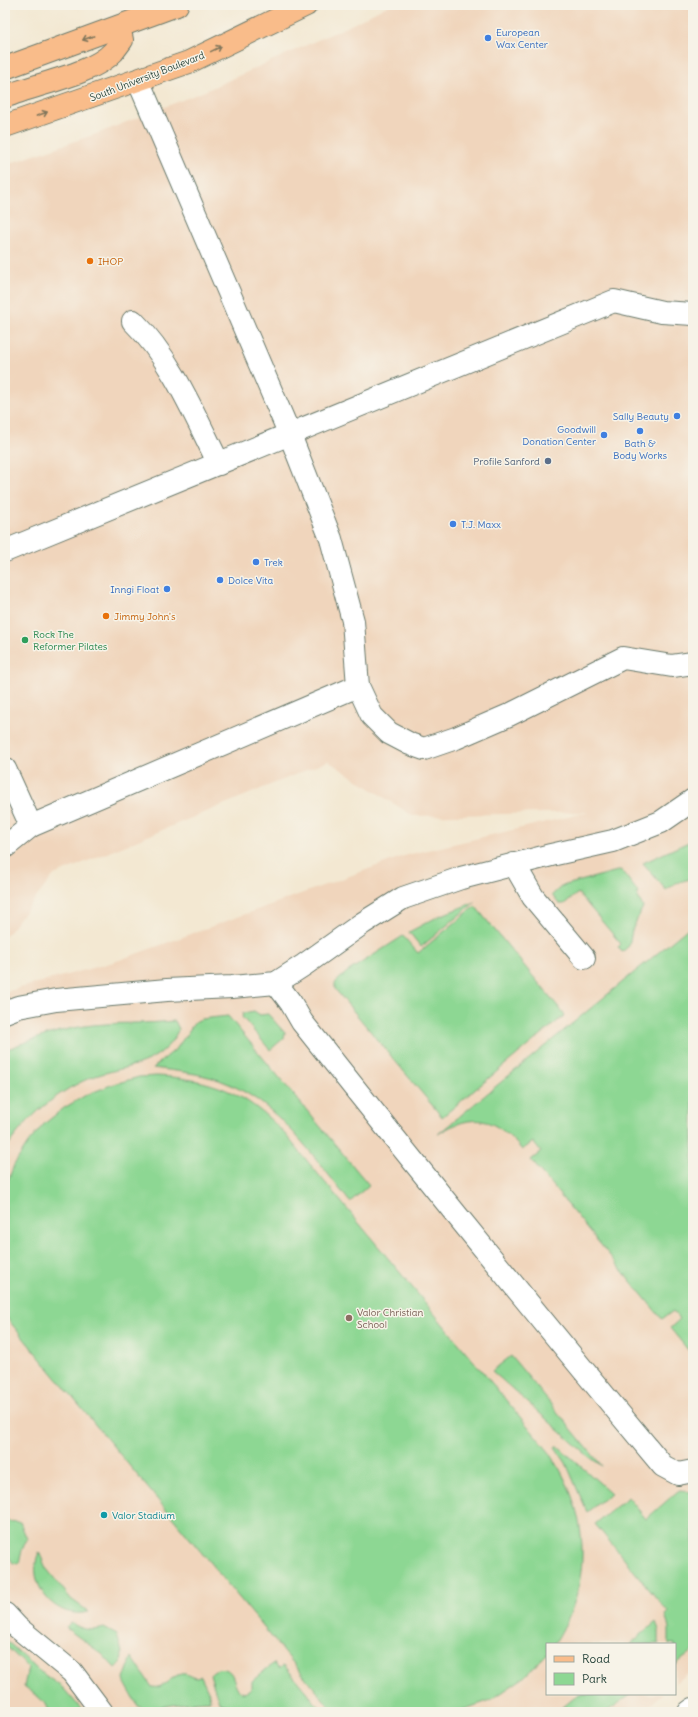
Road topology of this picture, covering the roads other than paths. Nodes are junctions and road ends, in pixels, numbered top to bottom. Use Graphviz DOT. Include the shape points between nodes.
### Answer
graph roads {
  1 [pos="178,5"];
  2 [pos="306,5"];
  3 [pos="120,27"];
  4 [pos="5,68"];
  5 [pos="138,80"];
  6 [pos="5,97"];
  7 [pos="5,126"];
  8 [pos="693,314"];
  9 [pos="133,321"];
  10 [pos="290,435"];
  11 [pos="218,464"];
  12 [pos="5,551"];
  13 [pos="693,663"];
  14 [pos="358,686"];
  15 [pos="5,770"];
  16 [pos="693,800"];
  17 [pos="30,826"];
  18 [pos="5,847"];
  19 [pos="514,864"];
  20 [pos="584,958"];
  21 [pos="276,983"];
  22 [pos="5,1012"];
  23 [pos="693,1471"];
  24 [pos="5,1614"];
  25 [pos="693,1709"];
  26 [pos="102,1712"];
  27 [pos="689,1712"];
  1 -- 3 [label="main road"];
  5 -- 2 [label="main road, South University Boulevard, one-way" via="188,62"];
  3 -- 4 [label="main road, one-way"];
  3 -- 6 [label="main road" via="122,40 112,53 98,64"];
  7 -- 5 [label="main road, South University Boulevard, one-way"];
  5 -- 10 [label="street"];
  8 -- 10 [label="street" via="662,312 614,302"];
  9 -- 11 [label="street" via="147,334 184,392"];
  10 -- 11 [label="street"];
  10 -- 14 [label="street" via="333,546 353,621"];
  11 -- 12 [label="street"];
  13 -- 14 [label="street" via="672,666 623,658 496,721 424,749 389,733 372,716"];
  14 -- 17 [label="street"];
  15 -- 17 [label="street"];
  16 -- 19 [label="street" via="661,822 613,841"];
  17 -- 18 [label="street"];
  19 -- 20 [label="street" via="533,897"];
  19 -- 21 [label="street" via="461,878 403,898"];
  21 -- 22 [label="street" via="56,1000"];
  21 -- 23 [label="street" via="302,1022 406,1153 663,1466 678,1474"];
  24 -- 26 [label="street" via="72,1672"];
  25 -- 27 [label="street"];
}
